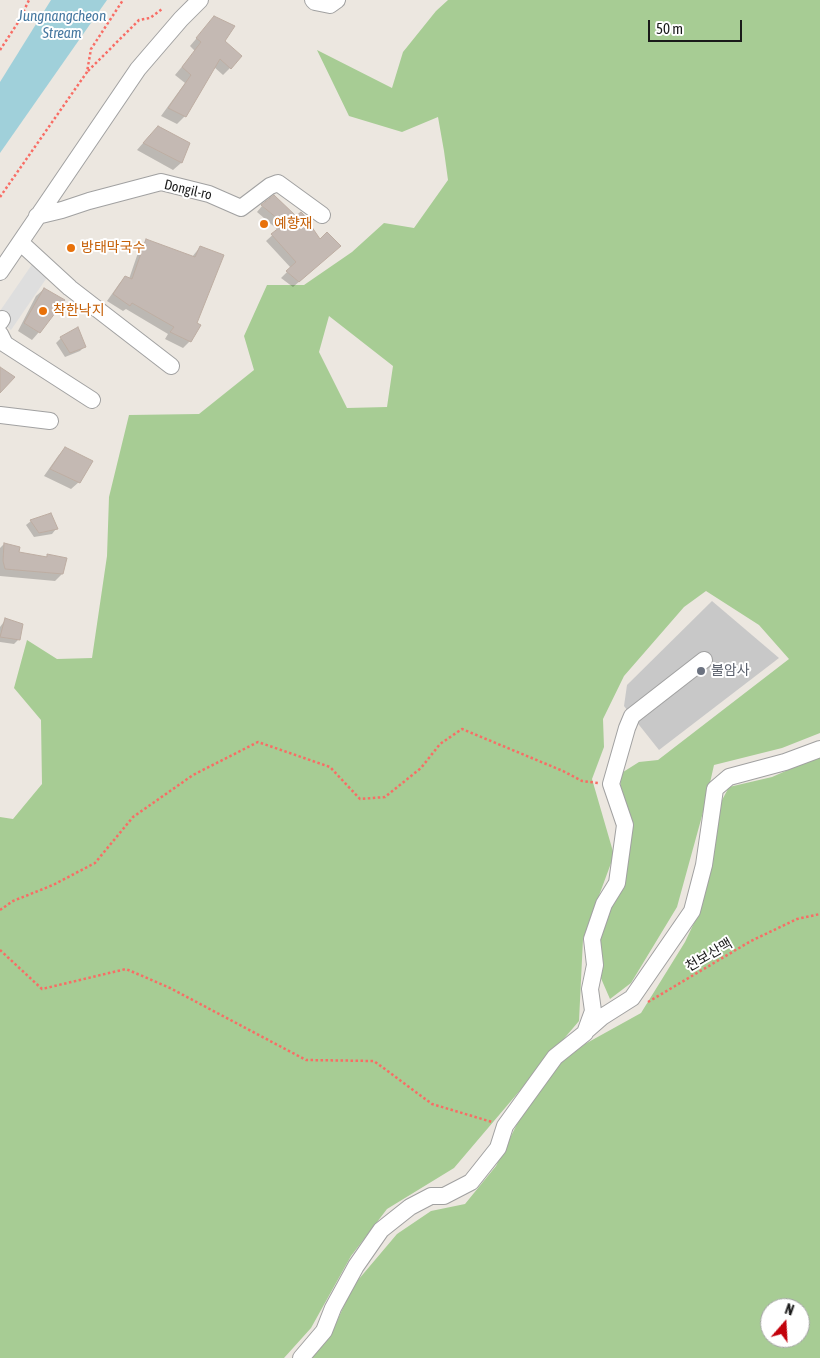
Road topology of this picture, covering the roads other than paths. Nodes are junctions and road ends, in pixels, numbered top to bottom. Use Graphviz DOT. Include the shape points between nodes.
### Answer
graph roads {
  1 [pos="200,0"];
  2 [pos="313,0"];
  3 [pos="337,0"];
  4 [pos="322,215"];
  5 [pos="37,216"];
  6 [pos="21,243"];
  7 [pos="0,272"];
  8 [pos="1,325"];
  9 [pos="171,366"];
  10 [pos="92,400"];
  11 [pos="0,415"];
  12 [pos="50,421"];
  13 [pos="704,660"];
  14 [pos="820,749"];
  15 [pos="585,1033"];
  16 [pos="301,1358"];
  1 -- 5 [label="street" via="138,69"];
  2 -- 3 [label="street" via="330,5"];
  4 -- 5 [label="street, Dongil-ro" via="278,183 242,208 209,194 161,182"];
  5 -- 6 [label="street"];
  6 -- 7 [label="street"];
  6 -- 9 [label="street" via="70,288"];
  8 -- 10 [label="street" via="6,344"];
  11 -- 12 [label="street"];
  13 -- 15 [label="street" via="632,716 627,728 611,784 625,825 618,883 604,904 592,940 595,965 590,989 593,1011"];
  14 -- 15 [label="street" via="729,777 715,789 704,865 692,910 632,998 602,1017"];
  15 -- 16 [label="street" via="555,1057 505,1126 498,1148 471,1182 444,1196 431,1196 381,1230 356,1266 324,1331"];
}
